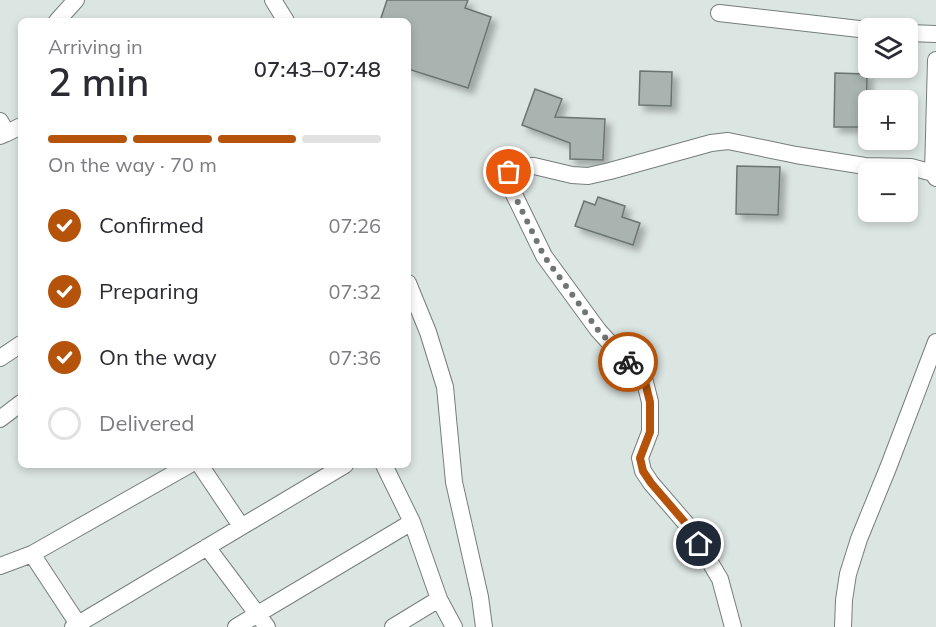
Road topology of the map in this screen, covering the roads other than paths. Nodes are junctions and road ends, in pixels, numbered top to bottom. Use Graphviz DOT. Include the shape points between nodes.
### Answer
graph roads {
  1 [pos="75,0"];
  2 [pos="273,0"];
  3 [pos="719,13"];
  4 [pos="60,18"];
  5 [pos="284,18"];
  6 [pos="858,29"];
  7 [pos="918,33"];
  8 [pos="936,34"];
  9 [pos="936,60"];
  10 [pos="934,176"];
  11 [pos="411,290"];
  12 [pos="936,342"];
  13 [pos="18,346"];
  14 [pos="0,358"];
  15 [pos="18,405"];
  16 [pos="0,419"];
  17 [pos="184,468"];
  18 [pos="202,468"];
  19 [pos="340,468"];
  20 [pos="385,468"];
  21 [pos="412,522"];
  22 [pos="241,526"];
  23 [pos="207,547"];
  24 [pos="32,554"];
  25 [pos="0,566"];
  26 [pos="439,599"];
  27 [pos="262,621"];
  28 [pos="76,626"];
  29 [pos="236,627"];
  30 [pos="393,627"];
  31 [pos="454,627"];
  32 [pos="484,627"];
  33 [pos="733,627"];
  34 [pos="843,627"];
  1 -- 4 [label="street"];
  2 -- 5 [label="street"];
  3 -- 6 [label="street"];
  7 -- 8 [label="street"];
  9 -- 10 [label="street"];
  10 -- 33 [label="street" via="911,167 865,166 728,141 588,176 534,166 517,166 509,172 508,182 544,256 598,330 645,382 650,432 640,458 643,471 688,526 720,579"];
  11 -- 32 [label="street" via="445,387 454,482"];
  12 -- 34 [label="street" via="859,539 847,583"];
  13 -- 14 [label="street"];
  15 -- 16 [label="street"];
  17 -- 24 [label="street"];
  18 -- 22 [label="street"];
  19 -- 22 [label="street"];
  20 -- 21 [label="street"];
  21 -- 26 [label="street"];
  21 -- 27 [label="street"];
  22 -- 23 [label="street"];
  23 -- 27 [label="street"];
  23 -- 28 [label="street"];
  24 -- 25 [label="street"];
  24 -- 28 [label="street"];
  26 -- 30 [label="street"];
  26 -- 31 [label="street"];
  27 -- 29 [label="street"];
}
